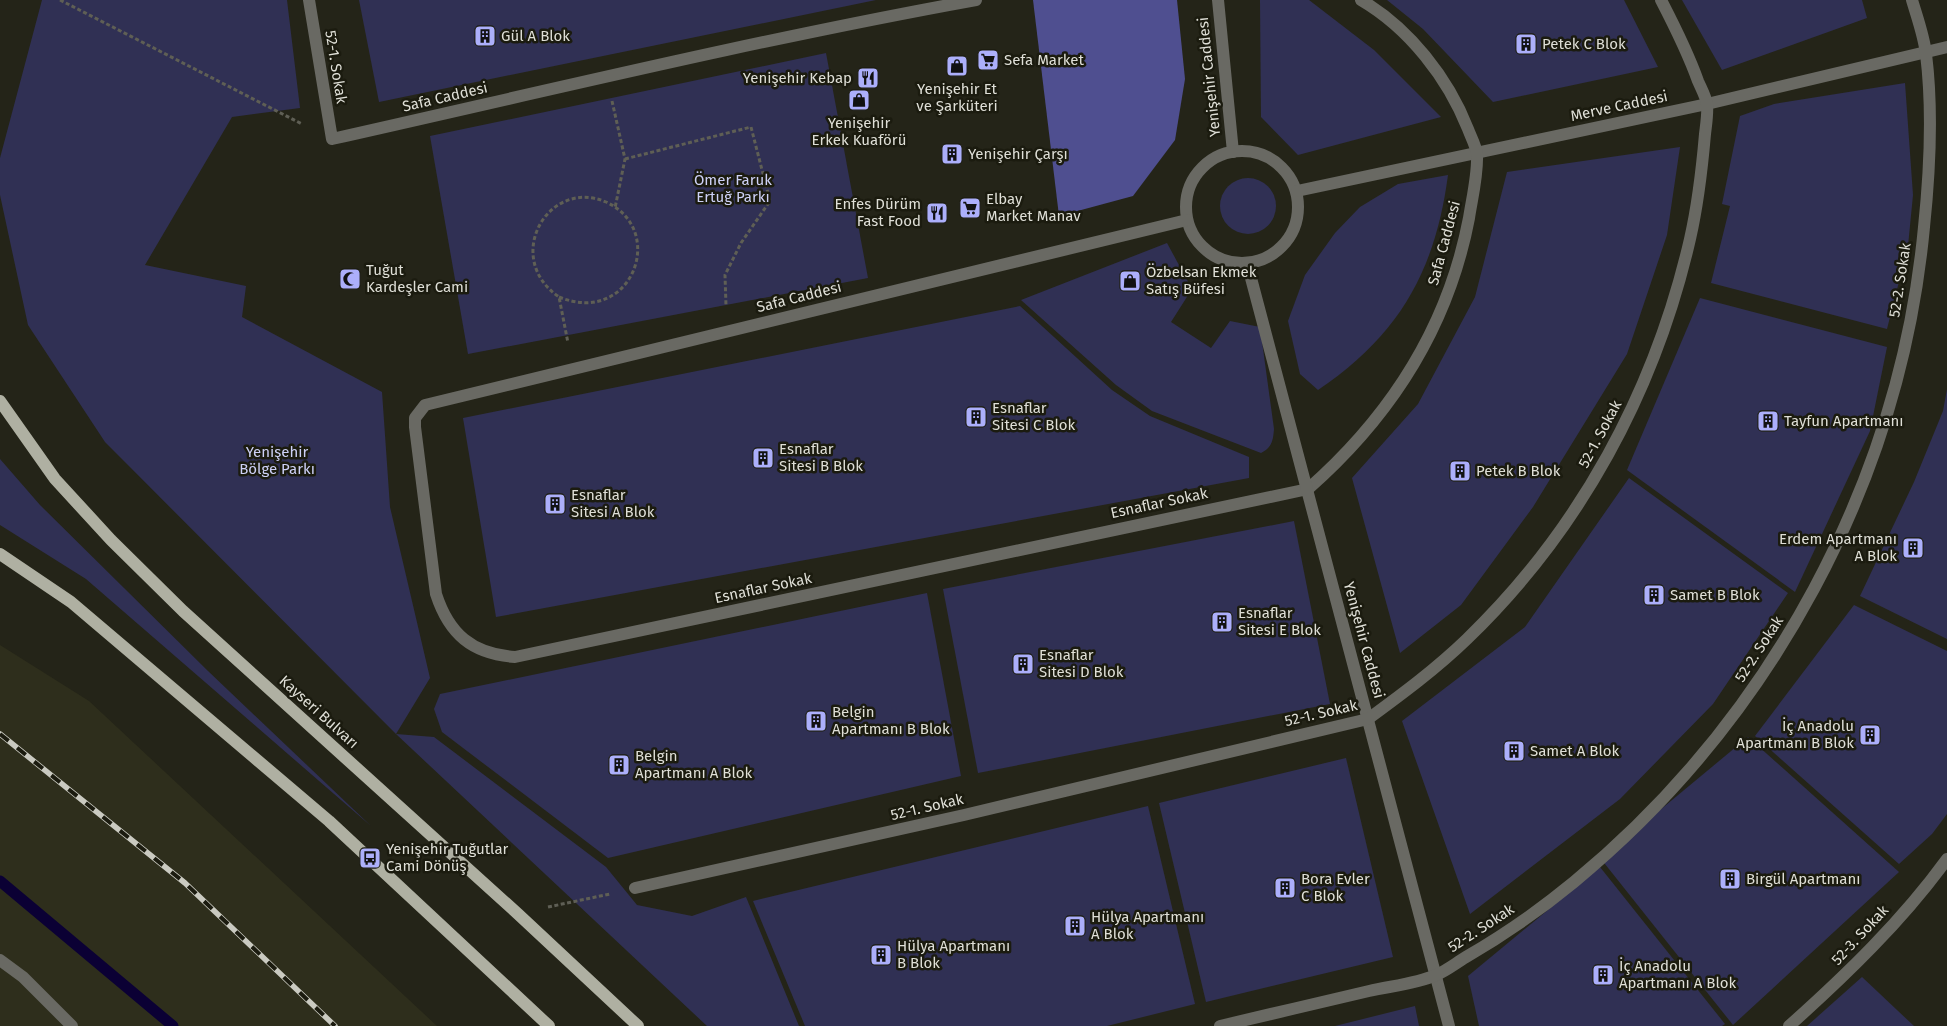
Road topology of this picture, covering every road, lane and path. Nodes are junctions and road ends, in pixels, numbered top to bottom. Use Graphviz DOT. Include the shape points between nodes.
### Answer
graph roads {
  1 [pos="60,0"];
  2 [pos="309,0"];
  3 [pos="976,0"];
  4 [pos="1218,0"];
  5 [pos="1362,0"];
  6 [pos="1661,0"];
  7 [pos="1912,0"];
  8 [pos="1947,48"];
  9 [pos="1926,52"];
  10 [pos="606,77"];
  11 [pos="1707,104"];
  12 [pos="332,140"];
  13 [pos="1233,152"];
  14 [pos="1477,153"];
  15 [pos="625,159"];
  16 [pos="1296,191"];
  17 [pos="615,208"];
  18 [pos="1187,220"];
  19 [pos="1247,263"];
  20 [pos="559,297"];
  21 [pos="728,331"];
  22 [pos="572,369"];
  23 [pos="0,401"];
  24 [pos="420,410"];
  25 [pos="1308,489"];
  26 [pos="0,554"];
  27 [pos="1368,719"];
  28 [pos="1947,859"];
  29 [pos="635,888"];
  30 [pos="518,914"];
  31 [pos="0,960"];
  32 [pos="1436,975"];
  33 [pos="72,1026"];
  34 [pos="549,1026"];
  35 [pos="638,1026"];
  36 [pos="1220,1026"];
  37 [pos="1449,1026"];
  38 [pos="1790,1026"];
  1 -- 12 [label="path"];
  2 -- 12 [label="street, 52-1. Sokak"];
  3 -- 10 [label="street, Safa Caddesi"];
  4 -- 13 [label="street, Yenişehir Caddesi"];
  5 -- 14 [label="street, Safa Caddesi" via="1399,28 1424,55 1450,93"];
  6 -- 11 [label="street, 52-1. Sokak" via="1687,51"];
  7 -- 9 [label="street, 52-2. Sokak"];
  8 -- 9 [label="street, Merve Caddesi"];
  9 -- 11 [label="street, Merve Caddesi"];
  9 -- 32 [label="street, 52-2. Sokak" via="1930,122 1927,193 1921,264 1908,334 1869,470 1810,599 1737,711 1696,764 1650,812 1550,901 1495,940"];
  10 -- 12 [label="street, Safa Caddesi"];
  10 -- 15 [label="path"];
  11 -- 14 [label="street, Merve Caddesi"];
  11 -- 27 [label="street, 52-1. Sokak" via="1702,173 1681,278 1664,335 1616,442 1580,504 1510,596 1426,675"];
  13 -- 16 [label="street" via="1256,152 1277,162"];
  13 -- 18 [label="street" via="1212,160 1195,176 1187,197"];
  14 -- 16 [label="street, Merve Caddesi"];
  14 -- 25 [label="street, Safa Caddesi" via="1465,239 1437,321 1422,351 1396,395 1370,428"];
  15 -- 17 [label="path"];
  15 -- 21 [label="path" via="751,127 770,201 741,243 725,275"];
  16 -- 19 [label="street" via="1299,213 1286,243 1268,257"];
  17 -- 20 [label="path" via="630,224 637,246 630,279 613,296 596,303 580,304"];
  17 -- 20 [label="path" via="595,199 572,200 552,210 538,227 532,250 536,272 550,291"];
  18 -- 19 [label="street" via="1204,249 1224,261"];
  18 -- 21 [label="street, Safa Caddesi"];
  19 -- 25 [label="street, Yenişehir Caddesi"];
  20 -- 22 [label="path"];
  21 -- 22 [label="street, Safa Caddesi"];
  22 -- 24 [label="street, Safa Caddesi" via="432,402"];
  23 -- 30 [label="main road, Kayseri Bulvarı" via="55,479 118,547 183,611"];
  24 -- 25 [label="street, Esnaflar Sokak" via="415,418 415,427 436,594 442,611 460,637 487,653 501,656 515,657"];
  25 -- 27 [label="street, Yenişehir Caddesi"];
  26 -- 34 [label="main road" via="72,602 329,821"];
  27 -- 29 [label="street, 52-1. Sokak" via="964,815"];
  27 -- 32 [label="street, Yenişehir Caddesi"];
  28 -- 38 [label="street, 52-3. Sokak" via="1887,931"];
  29 -- 30 [label="path"];
  30 -- 35 [label="main road, Kayseri Bulvarı"];
  31 -- 33 [label="street" via="23,977"];
  32 -- 36 [label="street, 52-2. Sokak"];
  32 -- 37 [label="street, Yenişehir Caddesi"];
}
